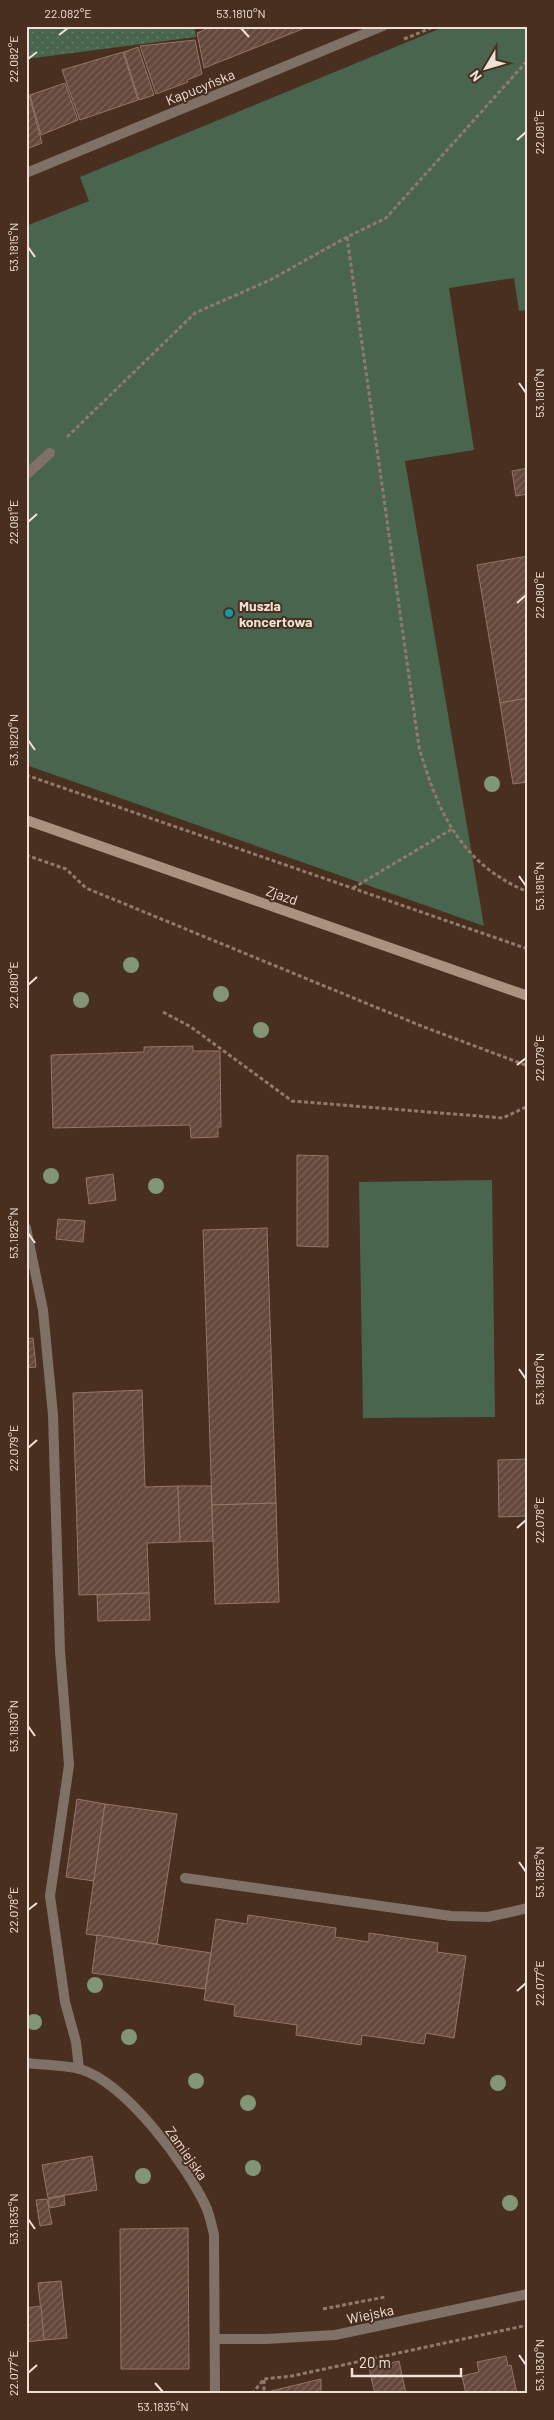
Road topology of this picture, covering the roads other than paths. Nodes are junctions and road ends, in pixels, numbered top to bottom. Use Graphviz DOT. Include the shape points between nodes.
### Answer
graph roads {
  1 [pos="383,26"];
  2 [pos="26,173"];
  3 [pos="50,453"];
  4 [pos="26,475"];
  5 [pos="26,820"];
  6 [pos="528,996"];
  7 [pos="26,1228"];
  8 [pos="185,1878"];
  9 [pos="528,1908"];
  10 [pos="26,2063"];
  11 [pos="79,2069"];
  12 [pos="528,2294"];
  13 [pos="215,2339"];
  14 [pos="215,2394"];
  1 -- 2 [label="street, Kapucyńska"];
  3 -- 4 [label="street"];
  5 -- 6 [label="main road, Zjazd"];
  7 -- 11 [label="street" via="44,1310 53,1415 60,1651 69,1765 50,1896 65,2002 76,2042"];
  8 -- 9 [label="street" via="451,1916 488,1917"];
  10 -- 11 [label="street, Zamiejska"];
  11 -- 13 [label="street, Zamiejska" via="107,2083 141,2114 194,2184 208,2210 214,2235"];
  12 -- 13 [label="street, Wiejska" via="335,2335"];
  13 -- 14 [label="street, Zamiejska"];
}
